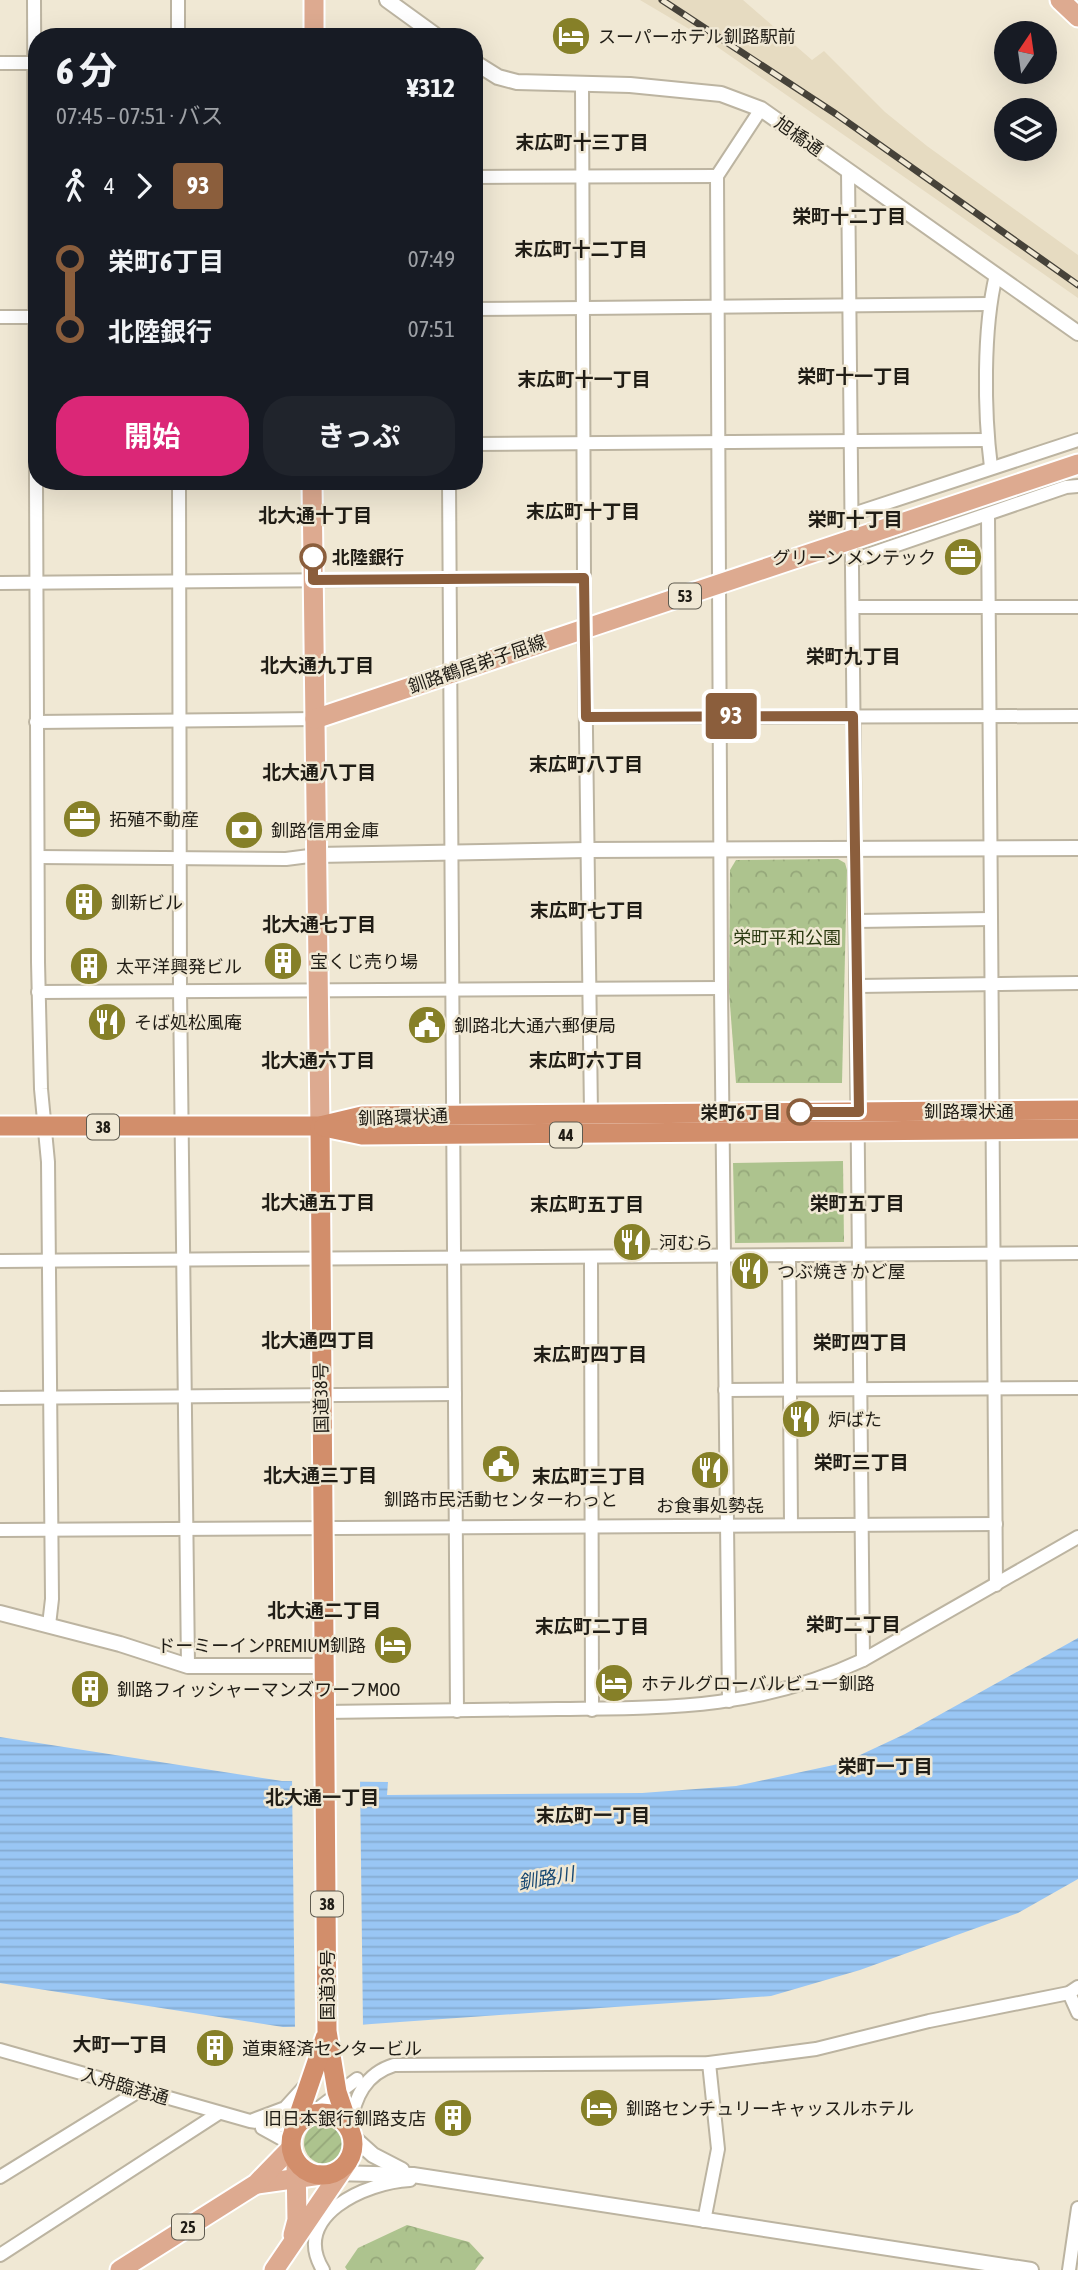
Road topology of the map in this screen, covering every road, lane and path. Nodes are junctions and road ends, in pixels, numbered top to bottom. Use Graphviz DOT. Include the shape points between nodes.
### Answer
graph roads {
  1 [pos="34,0"];
  2 [pos="178,0"];
  3 [pos="314,0"];
  4 [pos="387,0"];
  5 [pos="1060,0"];
  6 [pos="1078,17"];
  7 [pos="34,28"];
  8 [pos="178,28"];
  9 [pos="314,28"];
  10 [pos="426,28"];
  11 [pos="0,63"];
  12 [pos="28,63"];
  13 [pos="483,68"];
  14 [pos="583,85"];
  15 [pos="761,109"];
  16 [pos="848,171"];
  17 [pos="718,176"];
  18 [pos="483,177"];
  19 [pos="583,177"];
  20 [pos="996,275"];
  21 [pos="989,304"];
  22 [pos="719,307"];
  23 [pos="851,307"];
  24 [pos="583,308"];
  25 [pos="483,309"];
  26 [pos="0,317"];
  27 [pos="28,317"];
  28 [pos="1078,333"];
  29 [pos="987,440"];
  30 [pos="1078,440"];
  31 [pos="851,441"];
  32 [pos="583,442"];
  33 [pos="719,442"];
  34 [pos="483,444"];
  35 [pos="1078,464"];
  36 [pos="991,467"];
  37 [pos="1078,486"];
  38 [pos="37,490"];
  39 [pos="179,490"];
  40 [pos="312,490"];
  41 [pos="449,490"];
  42 [pos="853,514"];
  43 [pos="988,516"];
  44 [pos="852,538"];
  45 [pos="853,560"];
  46 [pos="584,578"];
  47 [pos="450,579"];
  48 [pos="179,580"];
  49 [pos="313,580"];
  50 [pos="37,582"];
  51 [pos="0,583"];
  52 [pos="720,584"];
  53 [pos="853,607"];
  54 [pos="987,607"];
  55 [pos="1078,607"];
  56 [pos="584,628"];
  57 [pos="451,673"];
  58 [pos="989,714"];
  59 [pos="721,716"];
  60 [pos="853,716"];
  61 [pos="1078,716"];
  62 [pos="586,717"];
  63 [pos="315,719"];
  64 [pos="36,722"];
  65 [pos="179,722"];
  66 [pos="990,847"];
  67 [pos="856,848"];
  68 [pos="1078,848"];
  69 [pos="587,850"];
  70 [pos="451,852"];
  71 [pos="722,852"];
  72 [pos="317,855"];
  73 [pos="38,857"];
  74 [pos="181,858"];
  75 [pos="990,919"];
  76 [pos="857,921"];
  77 [pos="1078,983"];
  78 [pos="991,984"];
  79 [pos="858,986"];
  80 [pos="590,987"];
  81 [pos="721,988"];
  82 [pos="318,989"];
  83 [pos="453,989"];
  84 [pos="180,990"];
  85 [pos="38,992"];
  86 [pos="1078,1110"];
  87 [pos="724,1113"];
  88 [pos="591,1114"];
  89 [pos="454,1115"];
  90 [pos="993,1120"];
  91 [pos="859,1122"];
  92 [pos="0,1126"];
  93 [pos="45,1126"];
  94 [pos="320,1126"];
  95 [pos="182,1127"];
  96 [pos="1078,1129"];
  97 [pos="724,1134"];
  98 [pos="454,1135"];
  99 [pos="994,1253"];
  100 [pos="860,1254"];
  101 [pos="1078,1254"];
  102 [pos="725,1255"];
  103 [pos="789,1255"];
  104 [pos="321,1258"];
  105 [pos="591,1258"];
  106 [pos="184,1260"];
  107 [pos="453,1260"];
  108 [pos="0,1261"];
  109 [pos="49,1261"];
  110 [pos="996,1388"];
  111 [pos="1078,1388"];
  112 [pos="725,1390"];
  113 [pos="790,1390"];
  114 [pos="861,1390"];
  115 [pos="321,1393"];
  116 [pos="455,1394"];
  117 [pos="51,1397"];
  118 [pos="184,1397"];
  119 [pos="0,1398"];
  120 [pos="996,1524"];
  121 [pos="791,1525"];
  122 [pos="862,1525"];
  123 [pos="591,1526"];
  124 [pos="726,1526"];
  125 [pos="456,1527"];
  126 [pos="0,1530"];
  127 [pos="51,1530"];
  128 [pos="324,1530"];
  129 [pos="185,1531"];
  130 [pos="1078,1537"];
  131 [pos="996,1585"];
  132 [pos="0,1613"];
  133 [pos="49,1625"];
  134 [pos="863,1660"];
  135 [pos="188,1666"];
  136 [pos="325,1666"];
  137 [pos="729,1701"];
  138 [pos="592,1710"];
  139 [pos="457,1711"];
  140 [pos="324,1712"];
  141 [pos="1073,1990"];
  142 [pos="1078,2013"];
  143 [pos="327,2031"];
  144 [pos="0,2050"];
  145 [pos="330,2057"];
  146 [pos="709,2063"];
  147 [pos="315,2072"];
  148 [pos="371,2077"];
  149 [pos="357,2079"];
  150 [pos="139,2091"];
  151 [pos="337,2092"];
  152 [pos="219,2113"];
  153 [pos="250,2121"];
  154 [pos="350,2131"];
  155 [pos="297,2140"];
  156 [pos="335,2171"];
  157 [pos="413,2175"];
  158 [pos="0,2177"];
  159 [pos="438,2179"];
  160 [pos="256,2184"];
  161 [pos="1078,2207"];
  162 [pos="705,2221"];
  163 [pos="291,2243"];
  164 [pos="0,2255"];
  165 [pos="120,2270"];
  166 [pos="274,2270"];
  167 [pos="323,2270"];
  168 [pos="1031,2270"];
  169 [pos="1069,2270"];
  1 -- 7 [label="street"];
  2 -- 8 [label="street"];
  3 -- 9 [label="main road"];
  4 -- 10 [label="street"];
  5 -- 6 [label="main road"];
  11 -- 12 [label="street"];
  13 -- 14 [label="street, 旭橋通" via="517,82"];
  14 -- 15 [label="street, 旭橋通" via="721,94"];
  14 -- 19 [label="street"];
  15 -- 16 [label="street, 旭橋通"];
  15 -- 17 [label="street"];
  16 -- 20 [label="street, 旭橋通"];
  16 -- 23 [label="street"];
  17 -- 19 [label="street"];
  17 -- 22 [label="street"];
  18 -- 19 [label="street"];
  19 -- 24 [label="street"];
  20 -- 21 [label="street"];
  20 -- 28 [label="street, 旭橋通"];
  21 -- 23 [label="street"];
  21 -- 29 [label="street"];
  22 -- 23 [label="street"];
  22 -- 24 [label="street"];
  22 -- 33 [label="street"];
  23 -- 31 [label="street"];
  24 -- 25 [label="street"];
  24 -- 32 [label="street"];
  26 -- 27 [label="street"];
  29 -- 31 [label="street"];
  29 -- 36 [label="street"];
  30 -- 36 [label="street"];
  31 -- 33 [label="street"];
  31 -- 42 [label="street"];
  32 -- 33 [label="street"];
  32 -- 34 [label="street"];
  32 -- 46 [label="street"];
  33 -- 52 [label="street"];
  35 -- 44 [label="main road, 釧路鶴居弟子屈線 / 53"];
  36 -- 42 [label="street"];
  37 -- 43 [label="street"];
  38 -- 50 [label="street"];
  39 -- 48 [label="street"];
  40 -- 49 [label="main road"];
  41 -- 47 [label="street"];
  42 -- 44 [label="street"];
  43 -- 45 [label="street"];
  43 -- 54 [label="street"];
  44 -- 45 [label="street"];
  44 -- 52 [label="main road, 釧路鶴居弟子屈線 / 53"];
  45 -- 53 [label="street"];
  46 -- 47 [label="street"];
  46 -- 56 [label="street"];
  47 -- 49 [label="street"];
  47 -- 57 [label="street"];
  48 -- 49 [label="street"];
  48 -- 50 [label="street"];
  48 -- 65 [label="street"];
  49 -- 63 [label="main road"];
  50 -- 51 [label="street"];
  50 -- 64 [label="street"];
  52 -- 56 [label="main road, 釧路鶴居弟子屈線 / 53"];
  52 -- 59 [label="street"];
  53 -- 54 [label="street"];
  53 -- 60 [label="street"];
  54 -- 55 [label="street"];
  54 -- 58 [label="street"];
  56 -- 57 [label="main road, 釧路鶴居弟子屈線 / 53"];
  56 -- 62 [label="street"];
  57 -- 63 [label="main road, 釧路鶴居弟子屈線 / 53"];
  57 -- 70 [label="street"];
  58 -- 60 [label="street"];
  58 -- 61 [label="street"];
  58 -- 66 [label="street"];
  59 -- 60 [label="street"];
  59 -- 62 [label="street"];
  59 -- 71 [label="street"];
  60 -- 67 [label="street"];
  62 -- 69 [label="street"];
  63 -- 65 [label="street"];
  63 -- 72 [label="main road"];
  64 -- 65 [label="street"];
  64 -- 73 [label="street"];
  65 -- 74 [label="street"];
  66 -- 67 [label="street"];
  66 -- 68 [label="street"];
  66 -- 75 [label="street"];
  67 -- 71 [label="street"];
  67 -- 76 [label="street"];
  69 -- 70 [label="street"];
  69 -- 71 [label="street"];
  69 -- 80 [label="street"];
  70 -- 72 [label="street"];
  70 -- 83 [label="street"];
  71 -- 81 [label="street"];
  72 -- 74 [label="street"];
  72 -- 82 [label="main road"];
  73 -- 74 [label="street"];
  73 -- 85 [label="street"];
  74 -- 84 [label="street"];
  75 -- 76 [label="street"];
  75 -- 78 [label="street"];
  76 -- 79 [label="street"];
  77 -- 78 [label="street"];
  78 -- 79 [label="street"];
  78 -- 90 [label="street"];
  79 -- 91 [label="street"];
  80 -- 81 [label="street"];
  80 -- 83 [label="street"];
  80 -- 88 [label="street"];
  81 -- 87 [label="street"];
  82 -- 83 [label="street"];
  82 -- 84 [label="street"];
  82 -- 94 [label="main road"];
  83 -- 89 [label="street"];
  84 -- 85 [label="street"];
  84 -- 95 [label="street"];
  85 -- 93 [label="street"];
  86 -- 90 [label="highway, 釧路環状通 / 44"];
  87 -- 88 [label="highway, 釧路環状通 / 44"];
  87 -- 91 [label="highway, 釧路環状通 / 44"];
  87 -- 97 [label="street"];
  88 -- 89 [label="highway, 釧路環状通 / 44"];
  89 -- 94 [label="highway, 釧路環状通 / 44" via="362,1116"];
  89 -- 98 [label="street"];
  90 -- 91 [label="highway, 釧路環状通 / 44"];
  90 -- 96 [label="highway, 釧路環状通 / 44"];
  90 -- 99 [label="street"];
  91 -- 97 [label="highway, 釧路環状通 / 44"];
  91 -- 100 [label="street"];
  92 -- 93 [label="highway, 38"];
  93 -- 95 [label="highway, 38"];
  93 -- 109 [label="street"];
  94 -- 95 [label="highway, 38"];
  94 -- 98 [label="highway, 釧路環状通 / 44" via="362,1135"];
  94 -- 104 [label="highway, 国道38号 / 38"];
  95 -- 106 [label="street"];
  97 -- 98 [label="highway, 釧路環状通 / 44"];
  97 -- 102 [label="street"];
  98 -- 107 [label="street"];
  99 -- 100 [label="street"];
  99 -- 101 [label="street"];
  99 -- 110 [label="street"];
  100 -- 103 [label="street"];
  100 -- 114 [label="street"];
  102 -- 103 [label="street"];
  102 -- 105 [label="street"];
  102 -- 112 [label="street"];
  103 -- 113 [label="street"];
  104 -- 106 [label="street"];
  104 -- 107 [label="street"];
  104 -- 115 [label="highway, 国道38号 / 38"];
  105 -- 107 [label="street"];
  105 -- 123 [label="street"];
  106 -- 109 [label="street"];
  106 -- 118 [label="street"];
  107 -- 116 [label="street"];
  108 -- 109 [label="street"];
  109 -- 117 [label="street"];
  110 -- 111 [label="street"];
  110 -- 114 [label="street"];
  110 -- 120 [label="street"];
  112 -- 113 [label="street"];
  112 -- 124 [label="street"];
  113 -- 114 [label="street"];
  113 -- 121 [label="street"];
  114 -- 122 [label="street"];
  115 -- 116 [label="street"];
  115 -- 118 [label="street"];
  115 -- 128 [label="highway, 国道38号 / 38"];
  116 -- 125 [label="street"];
  117 -- 118 [label="street"];
  117 -- 119 [label="street"];
  117 -- 127 [label="street"];
  118 -- 129 [label="street"];
  120 -- 122 [label="street"];
  120 -- 131 [label="street"];
  121 -- 122 [label="street"];
  121 -- 124 [label="street"];
  122 -- 134 [label="street"];
  123 -- 124 [label="street"];
  123 -- 125 [label="street"];
  123 -- 138 [label="street"];
  124 -- 137 [label="street"];
  125 -- 128 [label="street"];
  125 -- 139 [label="street"];
  126 -- 127 [label="street"];
  127 -- 129 [label="street"];
  127 -- 133 [label="street"];
  128 -- 129 [label="street"];
  128 -- 136 [label="highway, 国道38号 / 38"];
  129 -- 135 [label="street"];
  130 -- 131 [label="street"];
  131 -- 134 [label="street"];
  132 -- 133 [label="street"];
  133 -- 135 [label="street"];
  134 -- 137 [label="street" via="770,1695"];
  135 -- 136 [label="street"];
  136 -- 140 [label="highway, 国道38号 / 38"];
  137 -- 138 [label="street"];
  138 -- 139 [label="street"];
  139 -- 140 [label="street"];
  140 -- 143 [label="highway, 国道38号 / 38"];
  141 -- 142 [label="street"];
  141 -- 146 [label="street" via="816,2049"];
  143 -- 145 [label="highway, 国道38号 / 38"];
  143 -- 147 [label="highway, 国道38号 / 38"];
  144 -- 150 [label="street, 入舟臨港通"];
  145 -- 149 [label="street" via="339,2069"];
  145 -- 151 [label="highway, 国道38号 / 38"];
  146 -- 148 [label="street" via="394,2065"];
  146 -- 162 [label="street" via="718,2148"];
  147 -- 153 [label="street" via="285,2108"];
  147 -- 155 [label="highway, 国道38号 / 38"];
  148 -- 149 [label="street"];
  148 -- 154 [label="street" via="359,2091"];
  149 -- 151 [label="street"];
  150 -- 152 [label="street, 入舟臨港通"];
  150 -- 158 [label="street"];
  151 -- 154 [label="highway, 国道38号 / 38"];
  151 -- 155 [label="street"];
  152 -- 153 [label="street, 入舟臨港通"];
  152 -- 164 [label="street"];
  153 -- 155 [label="street"];
  153 -- 155 [label="street" via="286,2126"];
  154 -- 155 [label="highway" via="342,2120 325,2113"];
  154 -- 156 [label="highway" via="354,2146"];
  154 -- 157 [label="street" via="387,2164"];
  155 -- 156 [label="highway" via="312,2173"];
  155 -- 160 [label="main road, 25"];
  155 -- 160 [label="main road, 25"];
  155 -- 163 [label="main road" via="297,2220"];
  156 -- 157 [label="street"];
  156 -- 163 [label="main road"];
  157 -- 159 [label="street"];
  159 -- 162 [label="street"];
  159 -- 167 [label="street" via="370,2186 347,2198 320,2226 313,2247"];
  160 -- 165 [label="main road, 25"];
  161 -- 169 [label="street"];
  162 -- 168 [label="street"];
  163 -- 166 [label="main road"];
}
